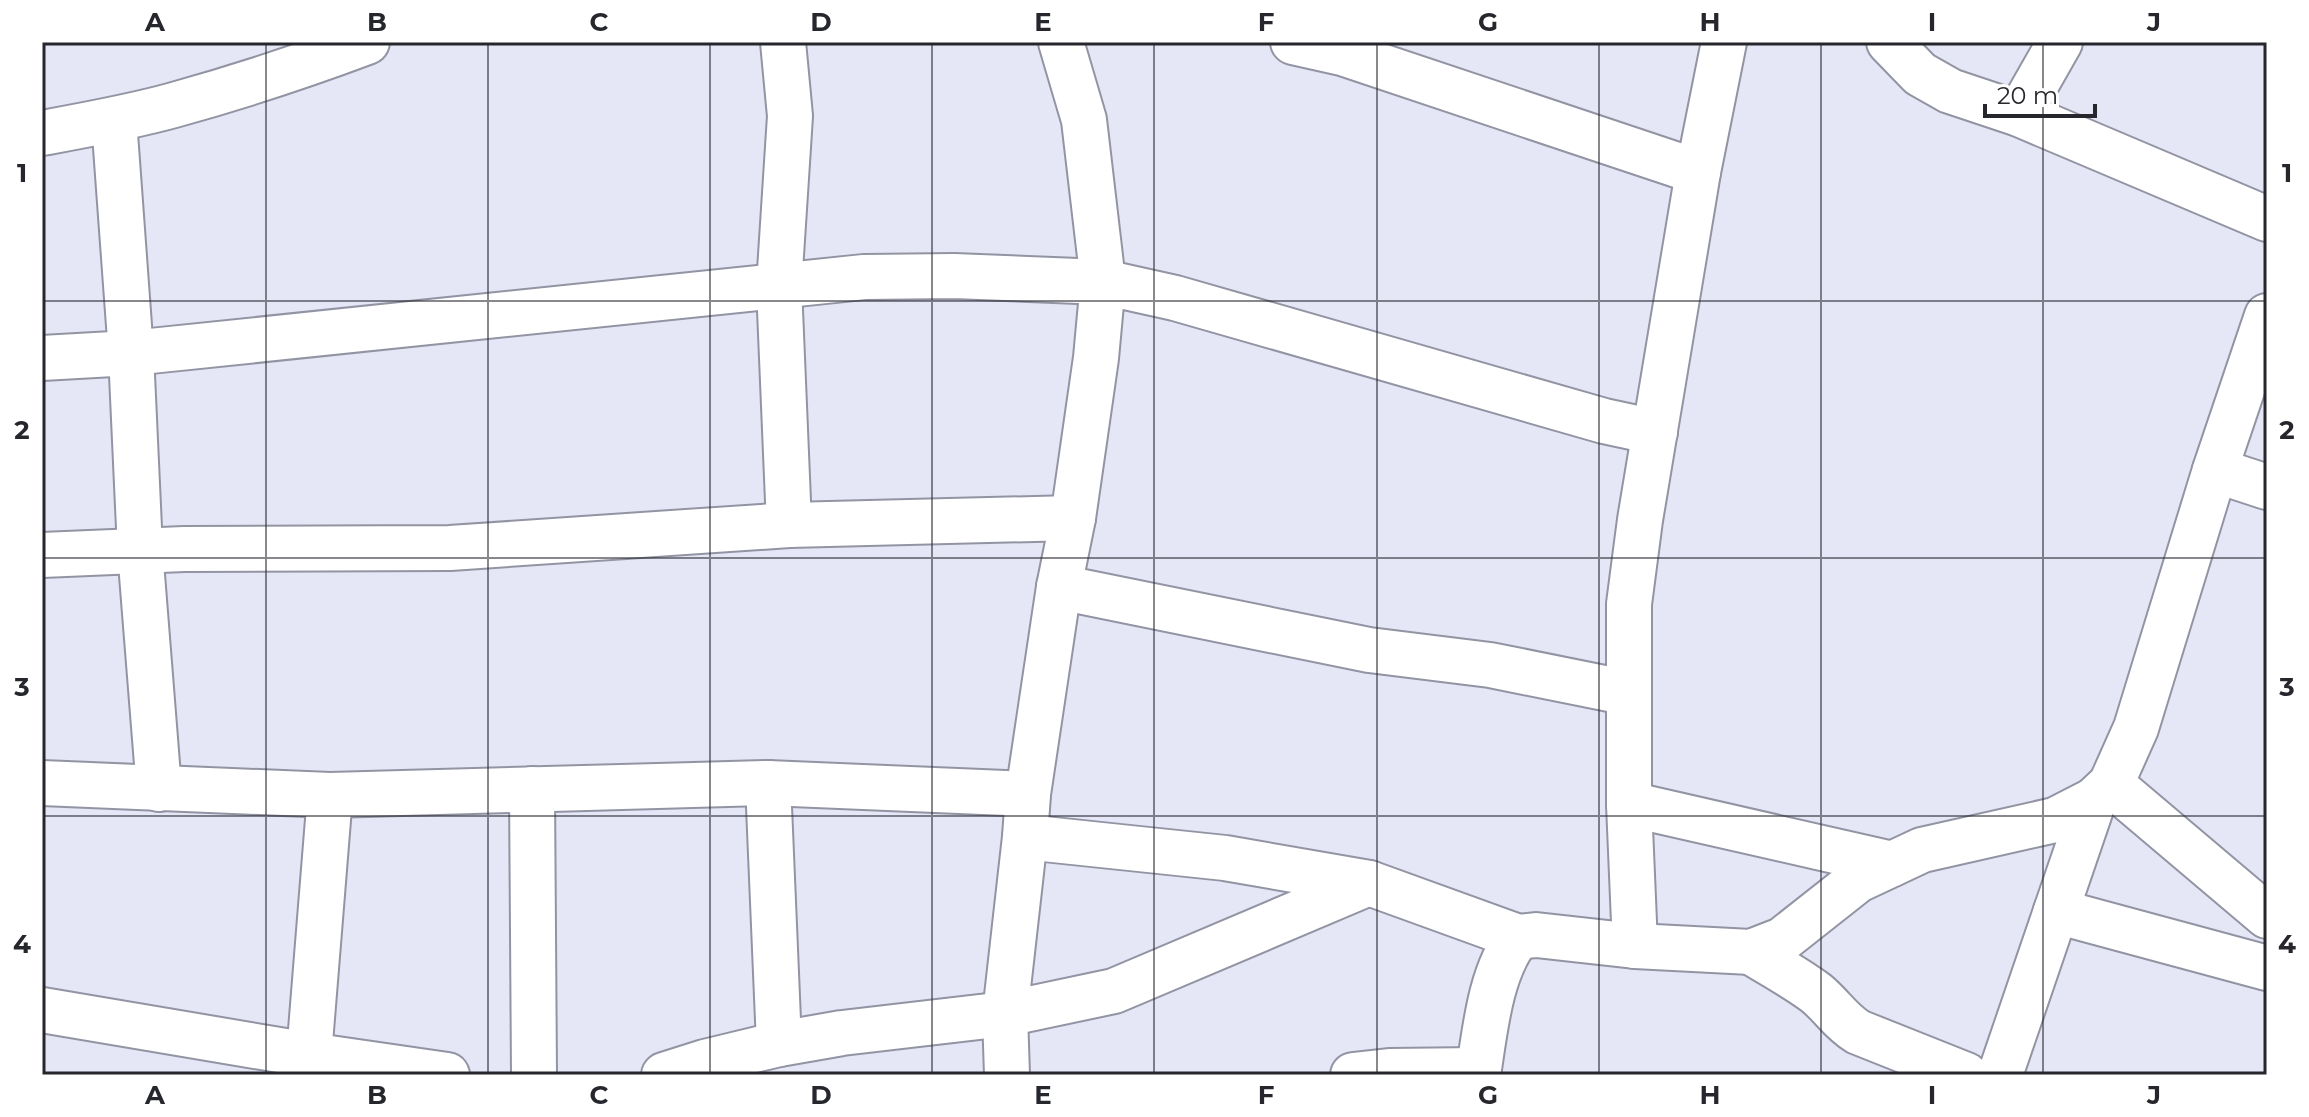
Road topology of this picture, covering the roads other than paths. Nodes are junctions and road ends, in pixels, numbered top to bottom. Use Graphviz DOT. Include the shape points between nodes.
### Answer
graph roads {
  1 [pos="367,42"];
  2 [pos="783,42"];
  3 [pos="1061,42"];
  4 [pos="1293,42"];
  5 [pos="1724,42"];
  6 [pos="1889,42"];
  7 [pos="2060,42"];
  8 [pos="1343,48"];
  9 [pos="2019,114"];
  10 [pos="114,120"];
  11 [pos="42,133"];
  12 [pos="1698,172"];
  13 [pos="2267,219"];
  14 [pos="1103,282"];
  15 [pos="779,286"];
  16 [pos="2267,316"];
  17 [pos="131,353"];
  18 [pos="42,358"];
  19 [pos="1655,432"];
  20 [pos="2215,470"];
  21 [pos="2267,487"];
  22 [pos="1073,518"];
  23 [pos="789,525"];
  24 [pos="140,550"];
  25 [pos="42,555"];
  26 [pos="1059,587"];
  27 [pos="1629,693"];
  28 [pos="42,783"];
  29 [pos="768,783"];
  30 [pos="159,789"];
  31 [pos="532,789"];
  32 [pos="2102,792"];
  33 [pos="1028,794"];
  34 [pos="330,795"];
  35 [pos="1629,804"];
  36 [pos="1025,837"];
  37 [pos="1892,864"];
  38 [pos="1369,883"];
  39 [pos="2056,911"];
  40 [pos="2267,916"];
  41 [pos="1518,937"];
  42 [pos="1635,946"];
  43 [pos="1751,952"];
  44 [pos="2267,968"];
  45 [pos="42,1010"];
  46 [pos="1005,1014"];
  47 [pos="779,1044"];
  48 [pos="291,1060"];
  49 [pos="1479,1072"];
  50 [pos="447,1075"];
  51 [pos="534,1075"];
  52 [pos="664,1075"];
  53 [pos="1007,1075"];
  54 [pos="1353,1075"];
  55 [pos="1966,1075"];
  56 [pos="2000,1075"];
  1 -- 10 [label="street" via="174,106"];
  2 -- 15 [label="street" via="790,116"];
  3 -- 14 [label="street" via="1084,120"];
  4 -- 8 [label="street"];
  5 -- 12 [label="street"];
  6 -- 9 [label="street" via="1920,74 1950,91"];
  7 -- 9 [label="street"];
  8 -- 12 [label="street"];
  9 -- 13 [label="street"];
  10 -- 11 [label="street"];
  10 -- 17 [label="street"];
  12 -- 19 [label="street"];
  14 -- 15 [label="street" via="864,277"];
  14 -- 19 [label="street"];
  14 -- 22 [label="street"];
  15 -- 17 [label="street"];
  15 -- 23 [label="street"];
  16 -- 20 [label="street"];
  17 -- 18 [label="street"];
  17 -- 24 [label="street"];
  19 -- 27 [label="street" via="1629,604"];
  20 -- 21 [label="street"];
  20 -- 32 [label="street" via="2136,728"];
  22 -- 23 [label="street"];
  22 -- 26 [label="street"];
  23 -- 24 [label="street" via="450,548"];
  24 -- 25 [label="street"];
  24 -- 30 [label="street"];
  26 -- 27 [label="street" via="1369,650 1490,665"];
  26 -- 33 [label="street"];
  27 -- 35 [label="street"];
  28 -- 30 [label="street"];
  29 -- 31 [label="street"];
  29 -- 33 [label="street"];
  29 -- 47 [label="street"];
  30 -- 34 [label="street"];
  31 -- 34 [label="street"];
  31 -- 51 [label="street"];
  32 -- 37 [label="street" via="2055,820 1922,850"];
  32 -- 39 [label="street"];
  32 -- 40 [label="street"];
  33 -- 36 [label="street"];
  34 -- 48 [label="street"];
  35 -- 37 [label="street"];
  35 -- 42 [label="street"];
  36 -- 38 [label="street" via="1225,858"];
  36 -- 46 [label="street"];
  37 -- 43 [label="street" via="1858,880 1782,940"];
  38 -- 41 [label="street"];
  38 -- 46 [label="street" via="1114,991"];
  39 -- 44 [label="street"];
  39 -- 56 [label="street"];
  41 -- 42 [label="street"];
  41 -- 49 [label="street" via="1508,950 1490,1003"];
  42 -- 43 [label="street"];
  43 -- 55 [label="street" via="1814,991 1858,1032"];
  45 -- 48 [label="street"];
  46 -- 47 [label="street"];
  46 -- 53 [label="street"];
  47 -- 52 [label="street"];
  48 -- 50 [label="street"];
  49 -- 54 [label="street"];
}
